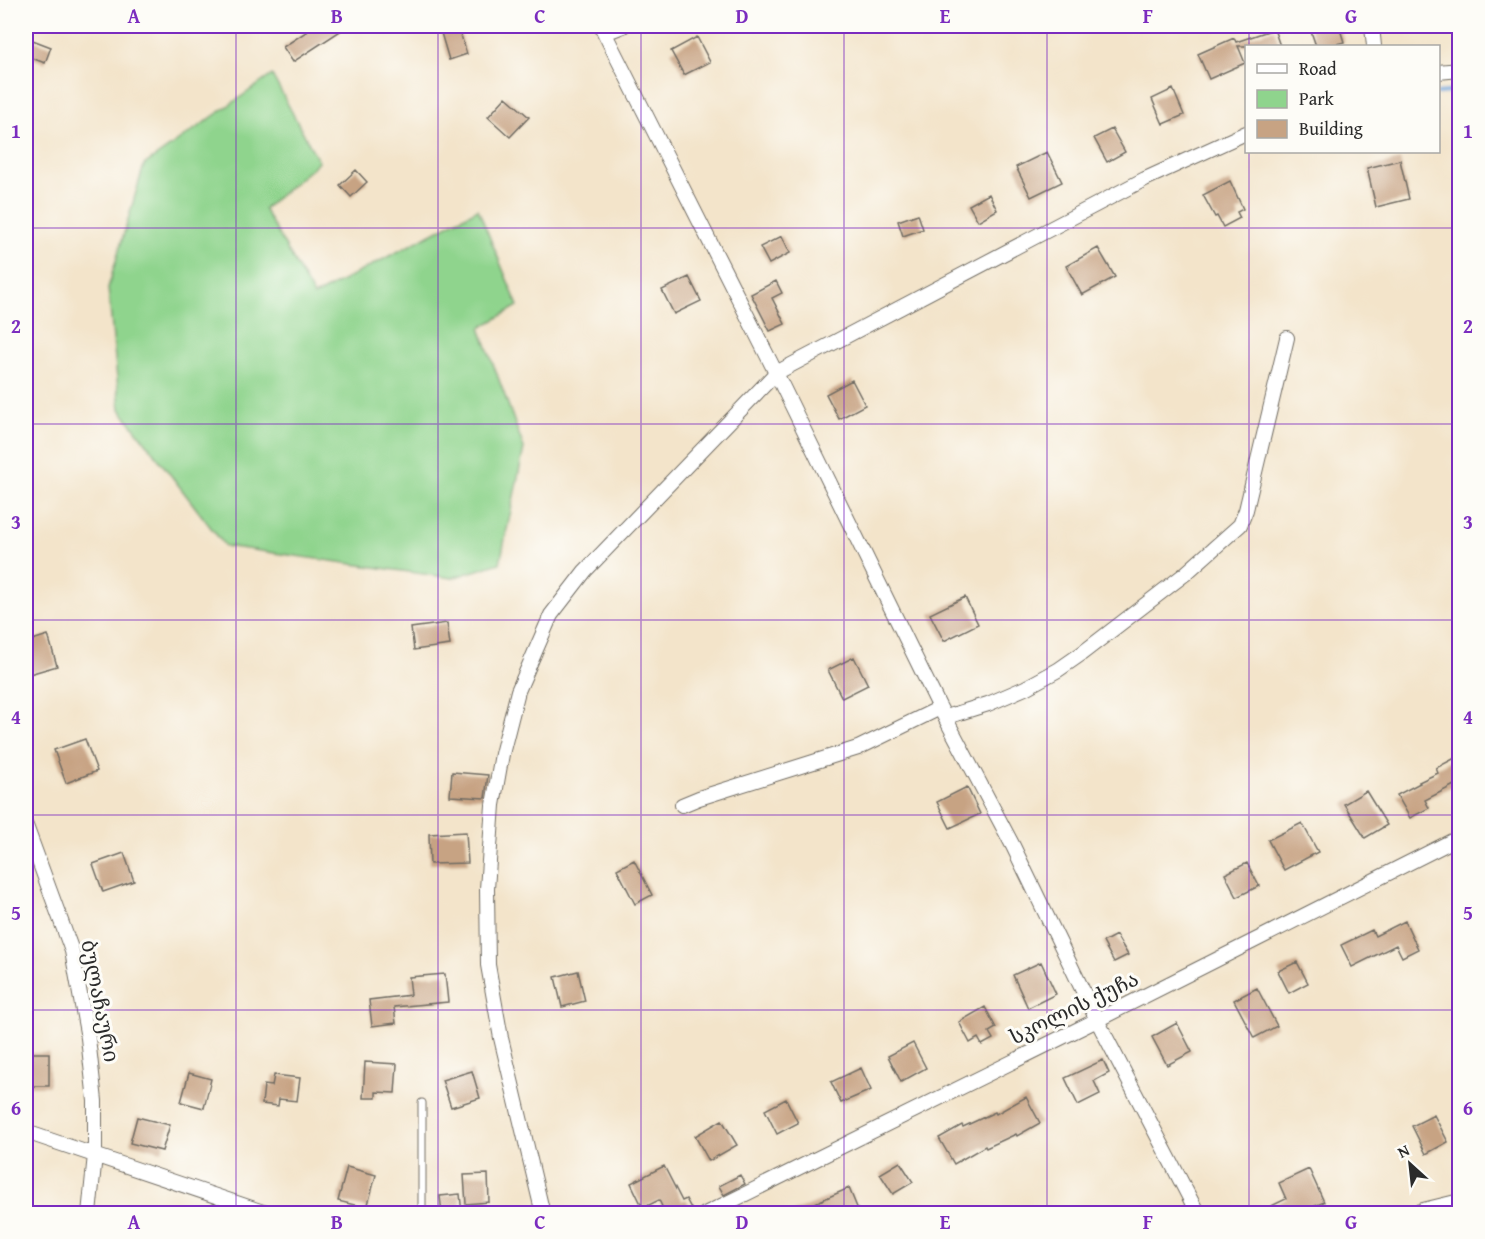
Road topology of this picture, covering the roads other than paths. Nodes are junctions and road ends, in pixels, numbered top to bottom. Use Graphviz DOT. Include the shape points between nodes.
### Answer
graph roads {
  1 [pos="623,26"];
  2 [pos="1372,26"];
  3 [pos="603,29"];
  4 [pos="1374,45"];
  5 [pos="1460,70"];
  6 [pos="1440,72"];
  7 [pos="1245,133"];
  8 [pos="1287,338"];
  9 [pos="776,373"];
  10 [pos="943,712"];
  11 [pos="682,805"];
  12 [pos="26,826"];
  13 [pos="1460,837"];
  14 [pos="1097,1020"];
  15 [pos="422,1103"];
  16 [pos="26,1132"];
  17 [pos="95,1155"];
  18 [pos="1460,1201"];
  19 [pos="89,1214"];
  20 [pos="269,1214"];
  21 [pos="422,1214"];
  22 [pos="543,1214"];
  23 [pos="705,1214"];
  24 [pos="1198,1214"];
  25 [pos="1415,1214"];
  1 -- 3 [label="street"];
  2 -- 4 [label="street"];
  3 -- 9 [label="street"];
  5 -- 6 [label="street"];
  7 -- 9 [label="street" via="1145,179"];
  8 -- 10 [label="street" via="1240,525 1185,574 1058,670 988,704"];
  9 -- 10 [label="street"];
  9 -- 22 [label="street" via="585,571 551,615 518,691 493,805 487,889 488,965 501,1038"];
  10 -- 11 [label="street" via="858,748"];
  10 -- 14 [label="street"];
  12 -- 17 [label="street, ბულაჩაური" via="72,951 88,1038 95,1101"];
  13 -- 14 [label="street, სკოლის ქუჩა"];
  14 -- 23 [label="street, სკოლის ქუჩა"];
  14 -- 24 [label="street"];
  15 -- 21 [label="lane"];
  16 -- 17 [label="street"];
  17 -- 19 [label="street, ბულაჩაური"];
  17 -- 20 [label="street"];
  18 -- 25 [label="street"];
}
